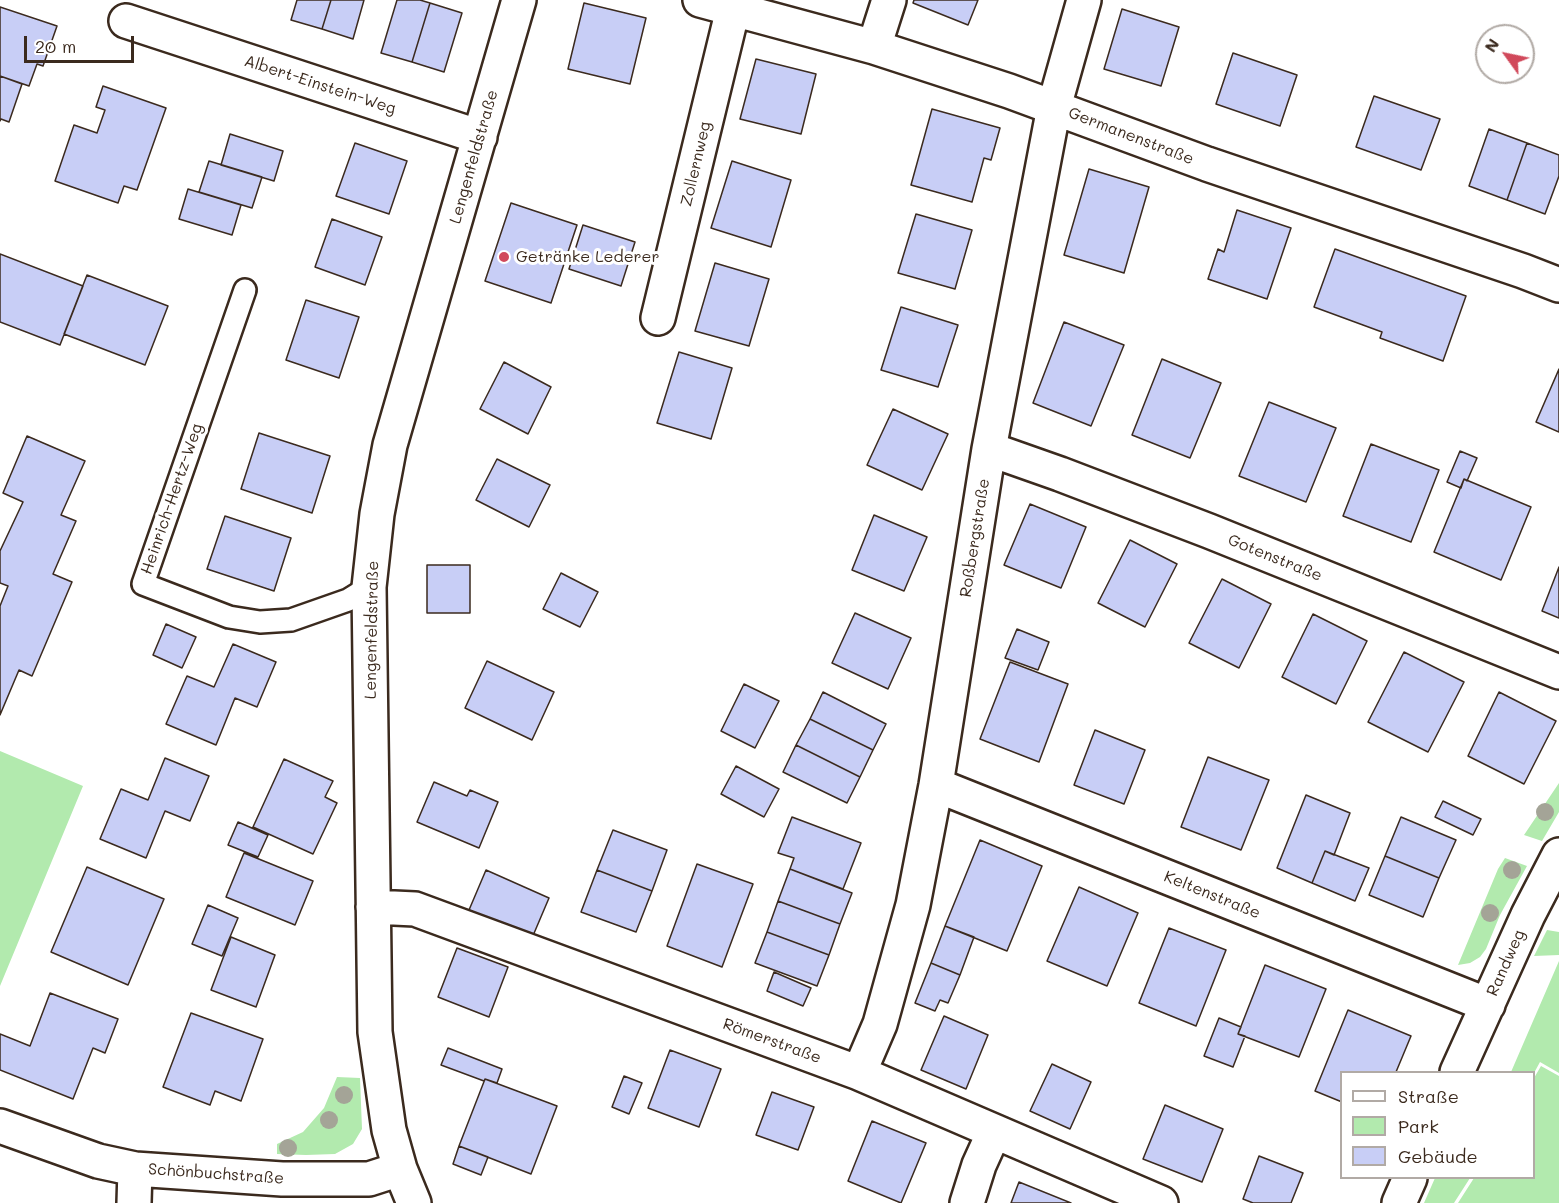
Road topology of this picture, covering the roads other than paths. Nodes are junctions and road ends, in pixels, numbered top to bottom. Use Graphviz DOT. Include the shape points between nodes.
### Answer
graph roads {
  1 [pos="519,0"];
  2 [pos="700,0"];
  3 [pos="889,0"];
  4 [pos="1084,0"];
  5 [pos="733,9"];
  6 [pos="126,21"];
  7 [pos="874,47"];
  8 [pos="1054,107"];
  9 [pos="480,137"];
  10 [pos="1559,285"];
  11 [pos="245,290"];
  12 [pos="658,318"];
  13 [pos="989,449"];
  14 [pos="369,586"];
  15 [pos="1559,672"];
  16 [pos="936,785"];
  17 [pos="1559,855"];
  18 [pos="373,907"];
  19 [pos="1488,1005"];
  20 [pos="1457,1071"];
  21 [pos="858,1073"];
  22 [pos="0,1126"];
  23 [pos="994,1132"];
  24 [pos="135,1169"];
  25 [pos="400,1169"];
  26 [pos="1410,1179"];
  27 [pos="134,1203"];
  28 [pos="414,1203"];
  29 [pos="967,1203"];
  30 [pos="1161,1203"];
  31 [pos="1399,1203"];
  1 -- 9 [label="street, Lengenfeldstraße"];
  2 -- 5 [label="street, Germanenstraße"];
  3 -- 7 [label="street"];
  4 -- 8 [label="street, Roßbergstraße"];
  5 -- 7 [label="street, Germanenstraße"];
  5 -- 12 [label="street, Zollernweg"];
  6 -- 9 [label="street, Albert-Einstein-Weg"];
  7 -- 8 [label="street, Germanenstraße"];
  8 -- 10 [label="street, Germanenstraße"];
  8 -- 13 [label="street, Roßbergstraße"];
  9 -- 14 [label="street, Lengenfeldstraße" via="390,445"];
  11 -- 14 [label="lane, Heinrich-Hertz-Weg" via="143,584 229,617 260,622 291,620 348,600"];
  13 -- 15 [label="street, Gotenstraße" via="1209,531"];
  13 -- 16 [label="street, Roßbergstraße"];
  14 -- 18 [label="street, Lengenfeldstraße"];
  16 -- 19 [label="street, Keltenstraße"];
  16 -- 21 [label="street, Roßbergstraße" via="913,905 880,1024"];
  17 -- 19 [label="street, Randweg"];
  18 -- 21 [label="street, Römerstraße" via="415,909"];
  18 -- 25 [label="street, Lengenfeldstraße" via="375,1032 389,1130"];
  19 -- 20 [label="street, Randweg"];
  21 -- 23 [label="street, Römerstraße"];
  22 -- 24 [label="street, Schönbuchstraße" via="98,1161"];
  23 -- 29 [label="street"];
  23 -- 30 [label="street, Römerstraße"];
  24 -- 25 [label="street, Schönbuchstraße" via="282,1179 369,1179"];
  24 -- 27 [label="street"];
  25 -- 28 [label="street"];
  26 -- 31 [label="street"];
}
